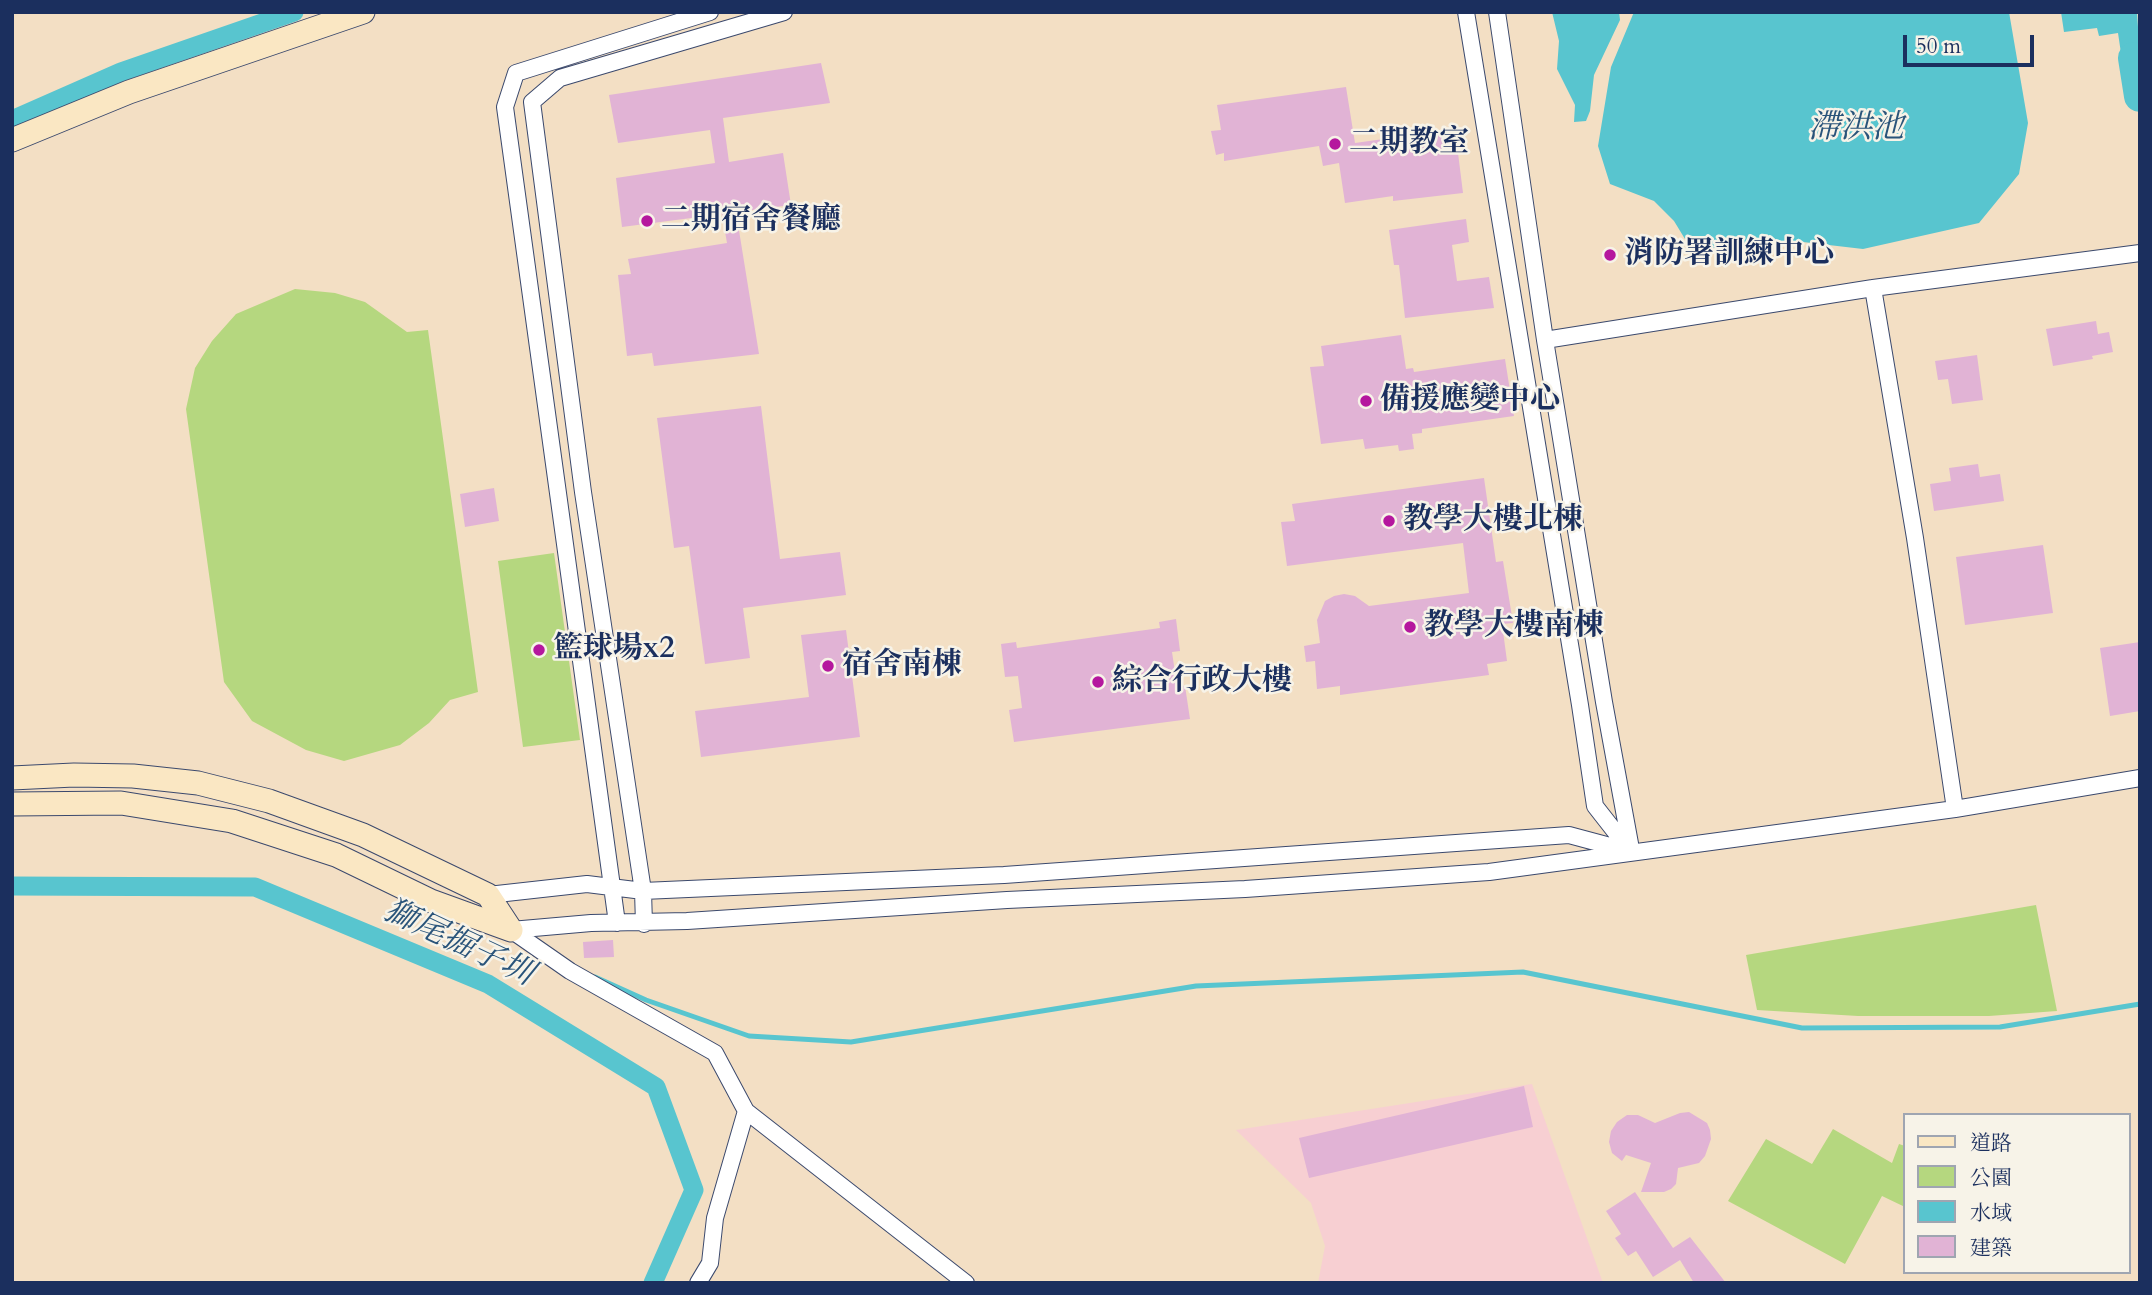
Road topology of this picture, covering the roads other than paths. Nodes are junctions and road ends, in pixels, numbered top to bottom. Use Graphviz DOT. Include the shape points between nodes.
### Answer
graph roads {
  1 [pos="363,12"];
  2 [pos="710,12"];
  3 [pos="784,12"];
  4 [pos="1466,12"];
  5 [pos="1497,12"];
  6 [pos="12,140"];
  7 [pos="2140,253"];
  8 [pos="1873,288"];
  9 [pos="1545,340"];
  10 [pos="12,778"];
  11 [pos="2140,778"];
  12 [pos="12,804"];
  13 [pos="1955,809"];
  14 [pos="1631,852"];
  15 [pos="612,888"];
  16 [pos="643,891"];
  17 [pos="488,895"];
  18 [pos="617,923"];
  19 [pos="644,924"];
  20 [pos="511,930"];
  21 [pos="746,1111"];
  22 [pos="698,1283"];
  23 [pos="966,1283"];
  1 -- 6 [label="street" via="129,92"];
  2 -- 15 [label="street" via="516,73 505,107"];
  3 -- 16 [label="street" via="560,78 532,102 569,395"];
  4 -- 14 [label="street" via="1595,806"];
  5 -- 9 [label="street"];
  7 -- 8 [label="street"];
  8 -- 9 [label="street"];
  8 -- 13 [label="street"];
  9 -- 14 [label="street"];
  10 -- 17 [label="street" via="134,776 198,783 363,835"];
  11 -- 13 [label="street"];
  12 -- 20 [label="street" via="121,803 232,821 336,855 430,901"];
  13 -- 14 [label="street"];
  14 -- 16 [label="street" via="1569,835 1004,875"];
  14 -- 19 [label="street" via="1489,872"];
  15 -- 16 [label="street"];
  15 -- 17 [label="street" via="587,884"];
  15 -- 18 [label="street"];
  16 -- 19 [label="street"];
  17 -- 20 [label="street"];
  18 -- 19 [label="street"];
  18 -- 20 [label="street"];
  20 -- 21 [label="street" via="570,971 715,1053"];
  21 -- 22 [label="street" via="715,1218 710,1263"];
  21 -- 23 [label="street"];
}
